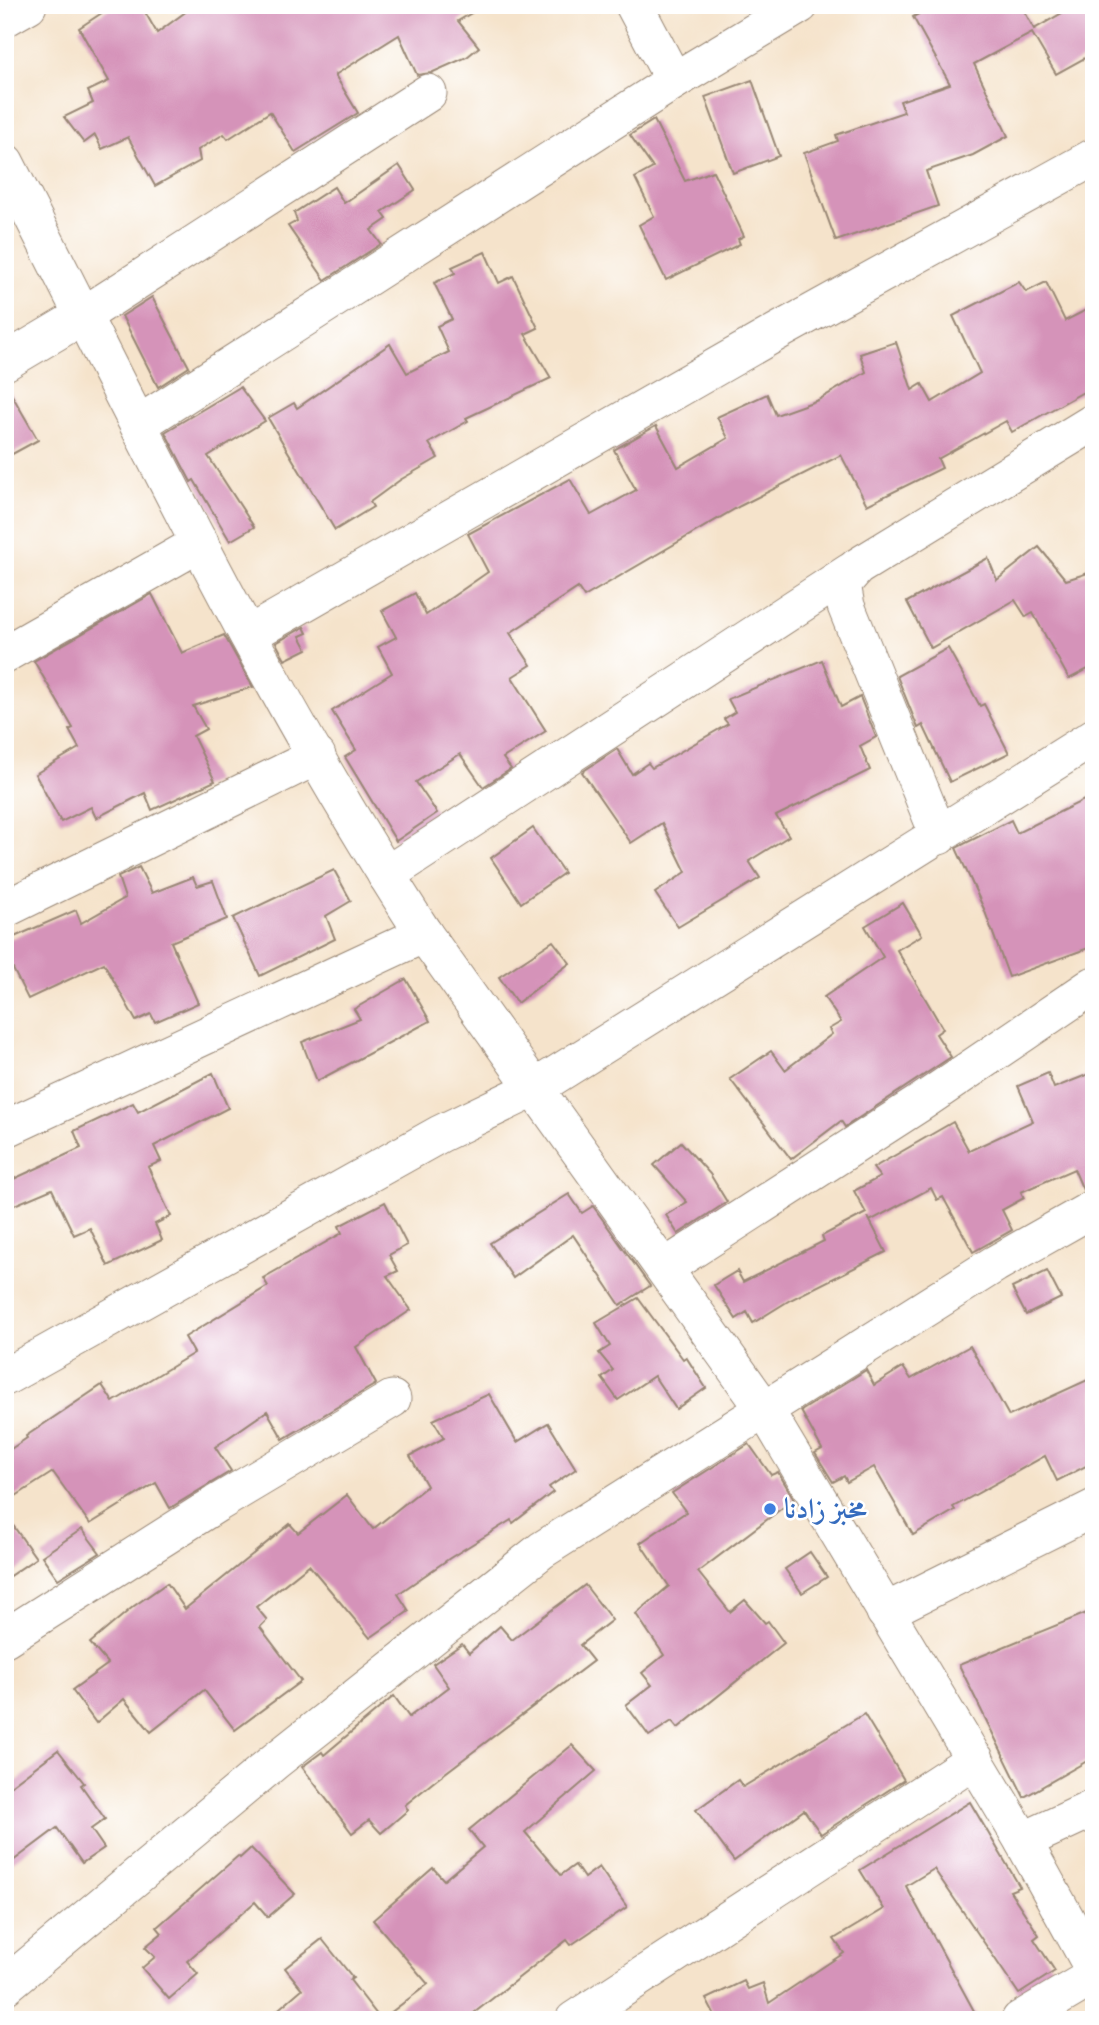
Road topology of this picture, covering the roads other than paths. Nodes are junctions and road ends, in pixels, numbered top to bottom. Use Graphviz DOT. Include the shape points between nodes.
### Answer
graph roads {
  1 [pos="28,5"];
  2 [pos="634,5"];
  3 [pos="800,5"];
  4 [pos="5,18"];
  5 [pos="674,81"];
  6 [pos="428,93"];
  7 [pos="1094,157"];
  8 [pos="5,162"];
  9 [pos="84,316"];
  10 [pos="5,362"];
  11 [pos="1094,422"];
  12 [pos="139,424"];
  13 [pos="200,543"];
  14 [pos="850,572"];
  15 [pos="248,635"];
  16 [pos="5,654"];
  17 [pos="1094,737"];
  18 [pos="317,757"];
  19 [pos="939,836"];
  20 [pos="386,875"];
  21 [pos="5,909"];
  22 [pos="424,934"];
  23 [pos="1094,985"];
  24 [pos="535,1088"];
  25 [pos="5,1129"];
  26 [pos="1094,1208"];
  27 [pos="664,1268"];
  28 [pos="5,1377"];
  29 [pos="392,1399"];
  30 [pos="765,1410"];
  31 [pos="1094,1508"];
  32 [pos="885,1612"];
  33 [pos="5,1638"];
  34 [pos="975,1759"];
  35 [pos="1094,1808"];
  36 [pos="1023,1841"];
  37 [pos="1094,1973"];
  38 [pos="5,1986"];
  39 [pos="574,2020"];
  40 [pos="1020,2020"];
  1 -- 4 [label="street"];
  2 -- 5 [label="street"];
  3 -- 5 [label="street"];
  5 -- 12 [label="street"];
  6 -- 9 [label="street"];
  7 -- 15 [label="street"];
  8 -- 9 [label="street"];
  9 -- 10 [label="street"];
  9 -- 12 [label="street"];
  11 -- 14 [label="street"];
  12 -- 13 [label="street"];
  13 -- 15 [label="street"];
  13 -- 16 [label="street"];
  14 -- 19 [label="street" via="842,584 843,599"];
  14 -- 20 [label="street"];
  15 -- 18 [label="street"];
  17 -- 19 [label="street"];
  18 -- 20 [label="street"];
  18 -- 21 [label="street"];
  19 -- 24 [label="street"];
  20 -- 22 [label="street"];
  22 -- 24 [label="street"];
  22 -- 25 [label="street"];
  23 -- 27 [label="street"];
  24 -- 27 [label="street"];
  24 -- 28 [label="street" via="440,1134"];
  26 -- 30 [label="street" via="995,1264"];
  27 -- 30 [label="street"];
  29 -- 33 [label="street"];
  30 -- 32 [label="street"];
  30 -- 38 [label="street" via="542,1550 274,1762"];
  31 -- 32 [label="street"];
  32 -- 34 [label="street"];
  34 -- 36 [label="street"];
  34 -- 39 [label="street"];
  35 -- 36 [label="street"];
  36 -- 37 [label="street"];
  37 -- 40 [label="street"];
}
